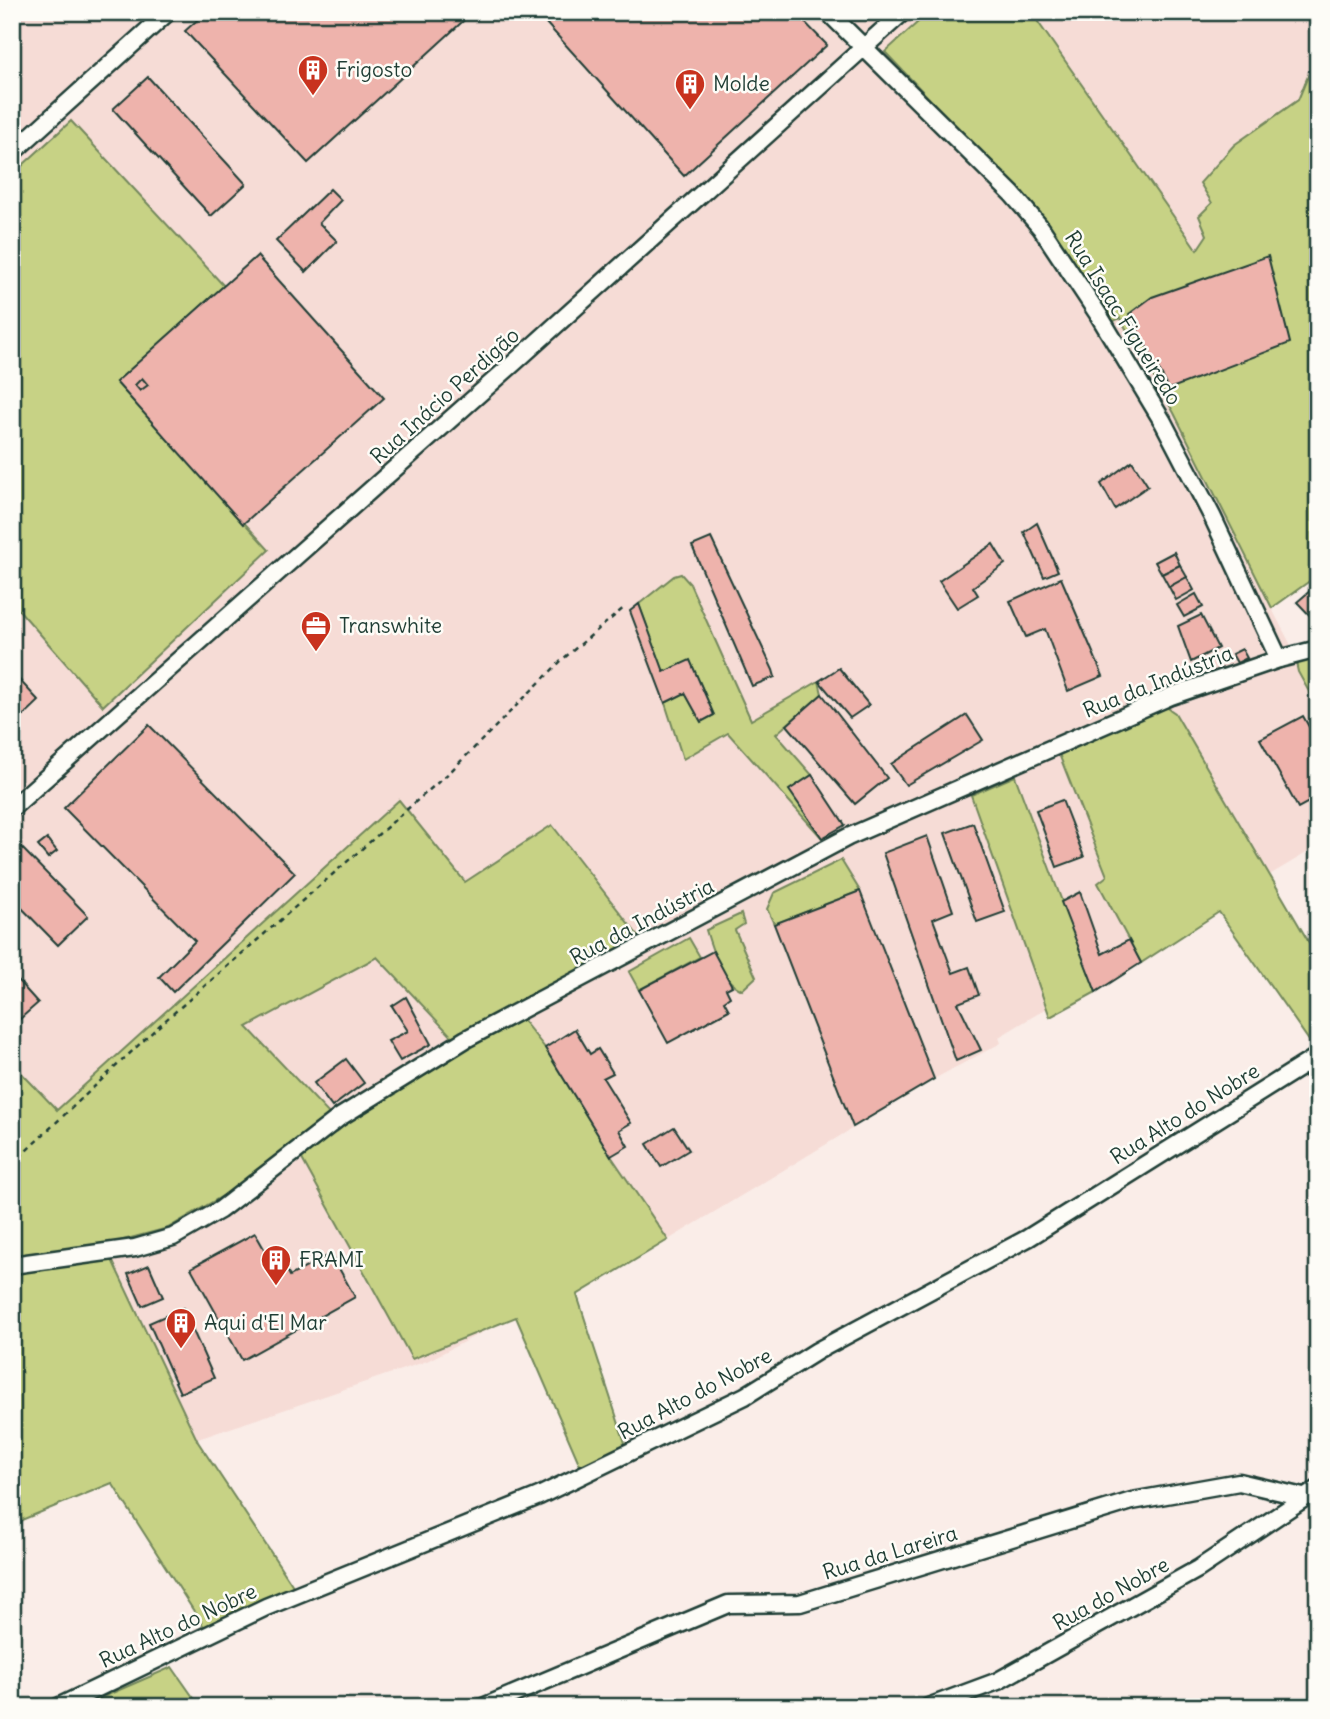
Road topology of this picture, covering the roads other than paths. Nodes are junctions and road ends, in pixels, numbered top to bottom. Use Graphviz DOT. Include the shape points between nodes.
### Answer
graph roads {
  1 [pos="168,12"];
  2 [pos="828,12"];
  3 [pos="903,12"];
  4 [pos="864,47"];
  5 [pos="12,153"];
  6 [pos="1318,649"];
  7 [pos="1279,659"];
  8 [pos="12,808"];
  9 [pos="1318,1056"];
  10 [pos="12,1265"];
  11 [pos="1311,1493"];
  12 [pos="58,1707"];
  13 [pos="483,1707"];
  14 [pos="928,1707"];
  1 -- 5 [label="street"];
  2 -- 4 [label="street, Rua Isaac Figueiredo"];
  3 -- 4 [label="street, Rua Inácio Perdigão"];
  4 -- 7 [label="street, Rua Isaac Figueiredo" via="1012,194 1047,237 1163,422"];
  4 -- 8 [label="street, Rua Inácio Perdigão"];
  6 -- 7 [label="street, Rua da Indústria"];
  7 -- 10 [label="street, Rua da Indústria" via="1171,696 835,844 467,1039 340,1117 220,1210 173,1237 135,1248"];
  9 -- 12 [label="street, Rua Alto do Nobre" via="1028,1238 817,1351 746,1396 539,1496 266,1607"];
  11 -- 13 [label="street, Rua da Lareira" via="1240,1482 1132,1500 800,1603 728,1604"];
  11 -- 14 [label="street, Rua do Nobre" via="1198,1569 998,1681"];
}
